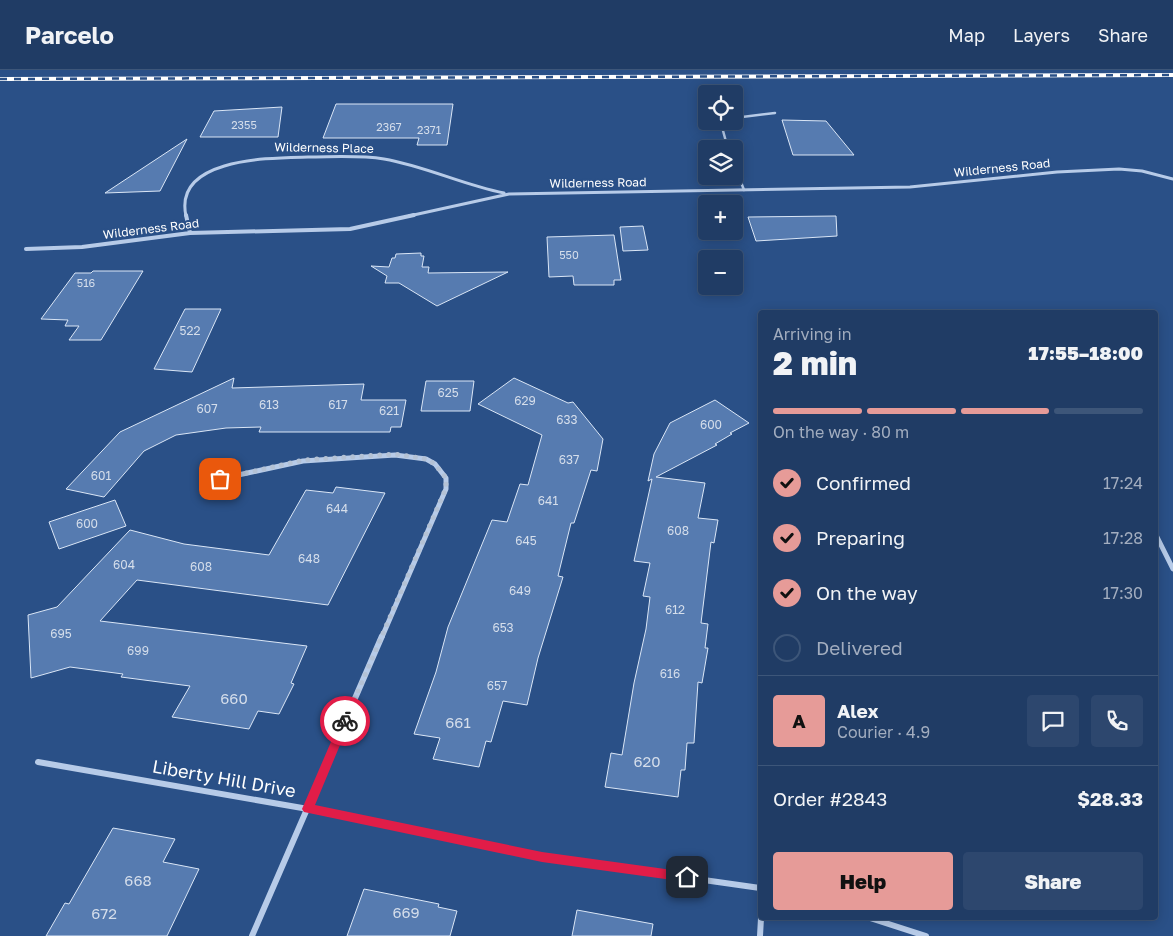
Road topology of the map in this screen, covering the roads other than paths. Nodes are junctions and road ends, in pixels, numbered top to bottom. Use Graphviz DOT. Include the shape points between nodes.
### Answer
graph roads {
  1 [pos="775,113"];
  2 [pos="743,117"];
  3 [pos="1173,179"];
  4 [pos="742,185"];
  5 [pos="744,190"];
  6 [pos="509,194"];
  7 [pos="190,233"];
  8 [pos="26,249"];
  9 [pos="206,482"];
  10 [pos="1158,539"];
  11 [pos="1173,569"];
  12 [pos="38,762"];
  13 [pos="308,809"];
  14 [pos="758,888"];
  15 [pos="761,920"];
  16 [pos="876,920"];
  17 [pos="252,936"];
  18 [pos="760,936"];
  19 [pos="926,936"];
  1 -- 2 [label="lane"];
  3 -- 5 [label="street, Wilderness Road" via="1142,171 1104,169 910,187"];
  4 -- 5 [label="lane"];
  5 -- 6 [label="street, Wilderness Road"];
  6 -- 7 [label="street, Wilderness Road" via="350,229"];
  6 -- 7 [label="street, Wilderness Place" via="466,185 396,161 374,158 244,159 212,170 190,187 185,201 185,219"];
  7 -- 8 [label="street, Wilderness Road" via="82,247"];
  9 -- 13 [label="street" via="303,460 395,454 426,459 435,464 446,478 446,488"];
  10 -- 11 [label="street"];
  12 -- 13 [label="street, Liberty Hill Drive"];
  13 -- 14 [label="street, Liberty Hill Drive" via="542,857"];
  13 -- 17 [label="street"];
  15 -- 18 [label="street"];
  16 -- 19 [label="street"];
}
